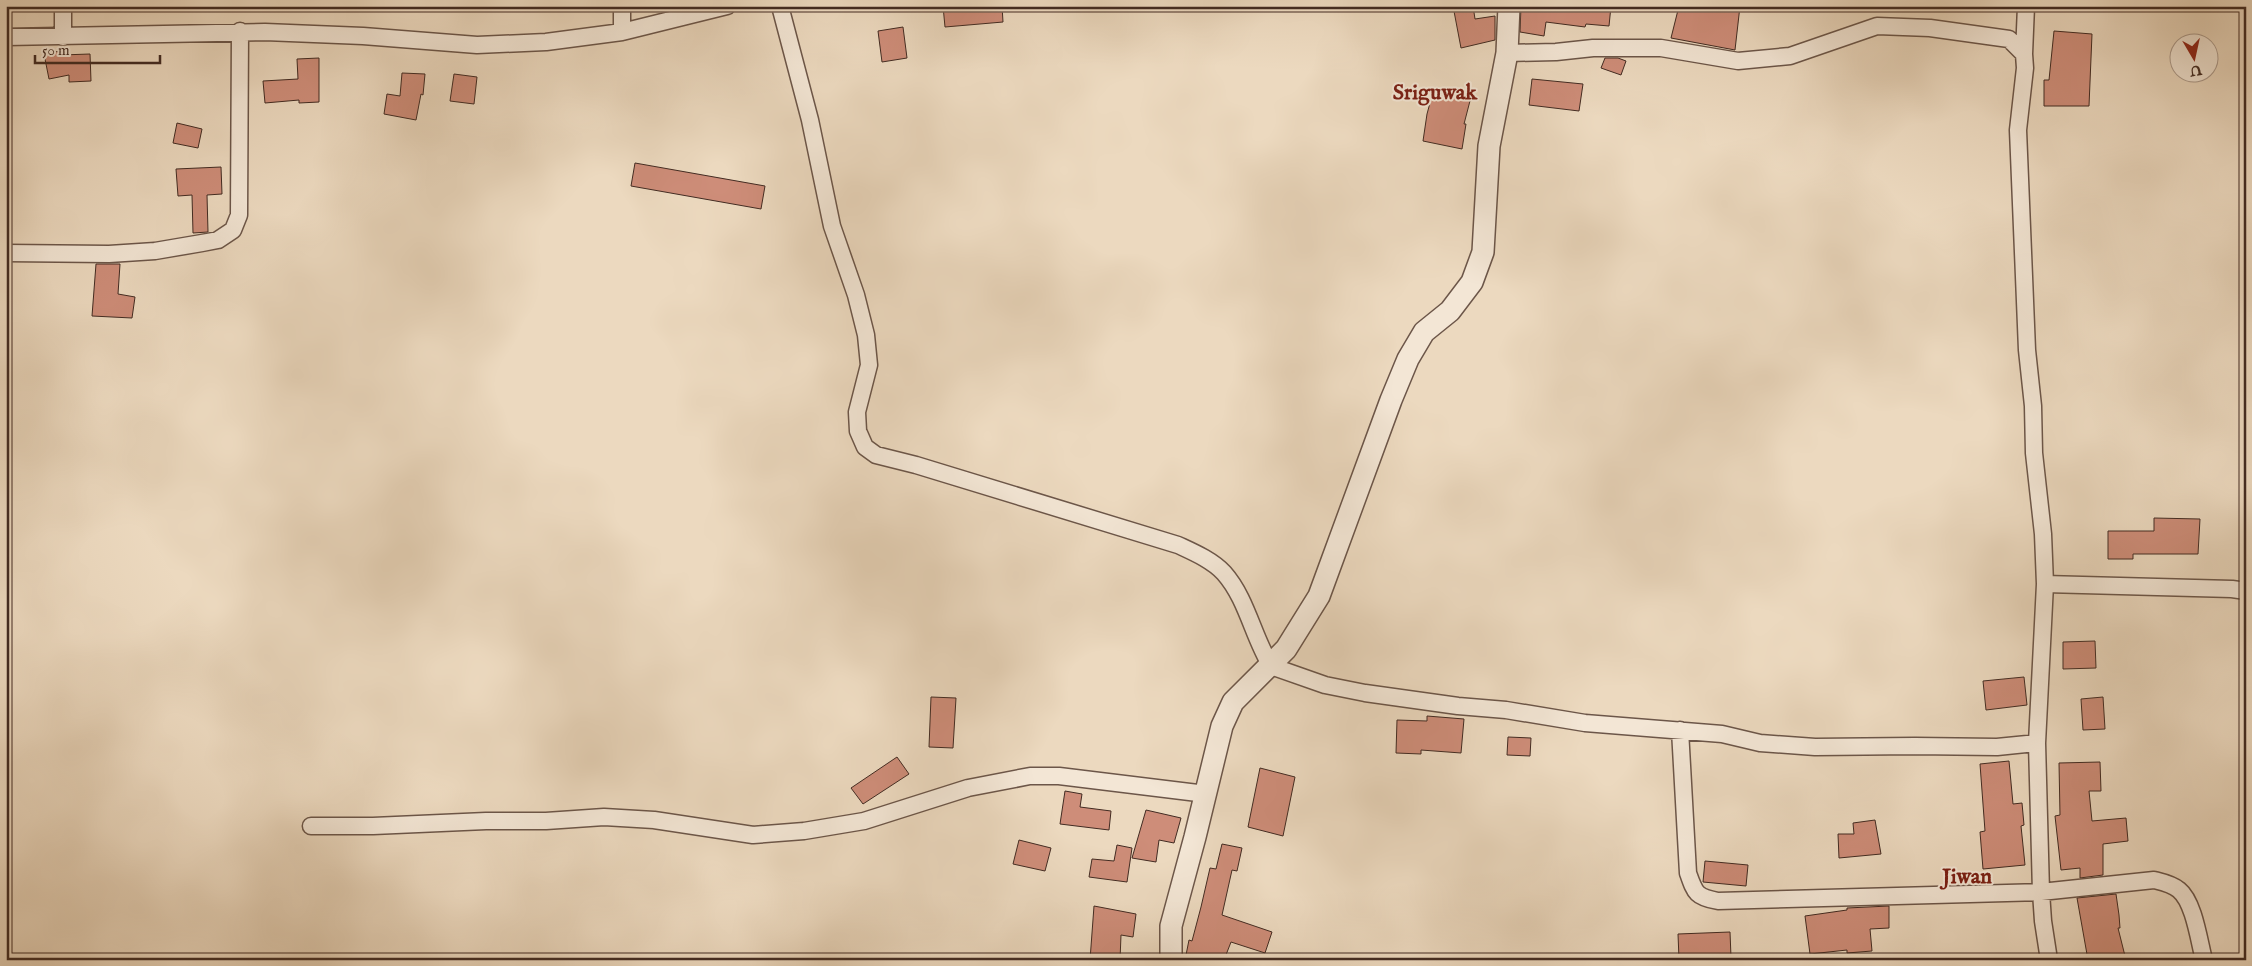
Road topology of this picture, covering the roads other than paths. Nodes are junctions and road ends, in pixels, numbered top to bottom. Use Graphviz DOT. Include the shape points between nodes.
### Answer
graph roads {
  1 [pos="63,6"];
  2 [pos="622,6"];
  3 [pos="727,6"];
  4 [pos="780,6"];
  5 [pos="1510,6"];
  6 [pos="2026,6"];
  7 [pos="240,31"];
  8 [pos="622,32"];
  9 [pos="6,37"];
  10 [pos="63,37"];
  11 [pos="1507,53"];
  12 [pos="2024,54"];
  13 [pos="6,252"];
  14 [pos="2045,584"];
  15 [pos="2246,591"];
  16 [pos="1271,666"];
  17 [pos="1680,730"];
  18 [pos="2037,743"];
  19 [pos="1206,794"];
  20 [pos="311,826"];
  21 [pos="2041,892"];
  22 [pos="1171,960"];
  23 [pos="2050,960"];
  24 [pos="2204,960"];
  1 -- 10 [label="street"];
  2 -- 8 [label="street"];
  3 -- 8 [label="street"];
  4 -- 16 [label="street" via="810,120 832,226 866,335 869,365 856,412 858,432 865,447 876,456 916,465 1178,544 1206,559 1224,572 1238,593"];
  5 -- 11 [label="street"];
  6 -- 12 [label="street"];
  7 -- 8 [label="street" via="476,45 546,42"];
  7 -- 10 [label="street"];
  7 -- 13 [label="street" via="239,215 232,230 218,240 155,250 109,254"];
  9 -- 10 [label="street"];
  11 -- 12 [label="street" via="1661,48 1738,61 1790,56 1877,26 1930,28 2009,39"];
  11 -- 16 [label="street" via="1489,146 1483,252 1472,282 1450,311 1424,332 1408,359 1319,596 1286,649"];
  12 -- 14 [label="street" via="2018,130 2027,350"];
  14 -- 15 [label="street"];
  14 -- 18 [label="street"];
  16 -- 17 [label="street" via="1325,685 1365,693 1585,723"];
  16 -- 19 [label="street" via="1233,702 1222,726"];
  17 -- 18 [label="street" via="1722,734 1760,744 1815,747 1997,747"];
  17 -- 21 [label="street" via="1688,873 1694,891 1703,898 1718,901"];
  18 -- 21 [label="street"];
  19 -- 20 [label="street" via="1059,776 1030,776 968,788 864,821 754,835 654,820 604,817"];
  19 -- 22 [label="street" via="1171,926"];
  21 -- 23 [label="street"];
  21 -- 24 [label="street" via="2154,880 2170,884 2180,890 2189,904"];
}
